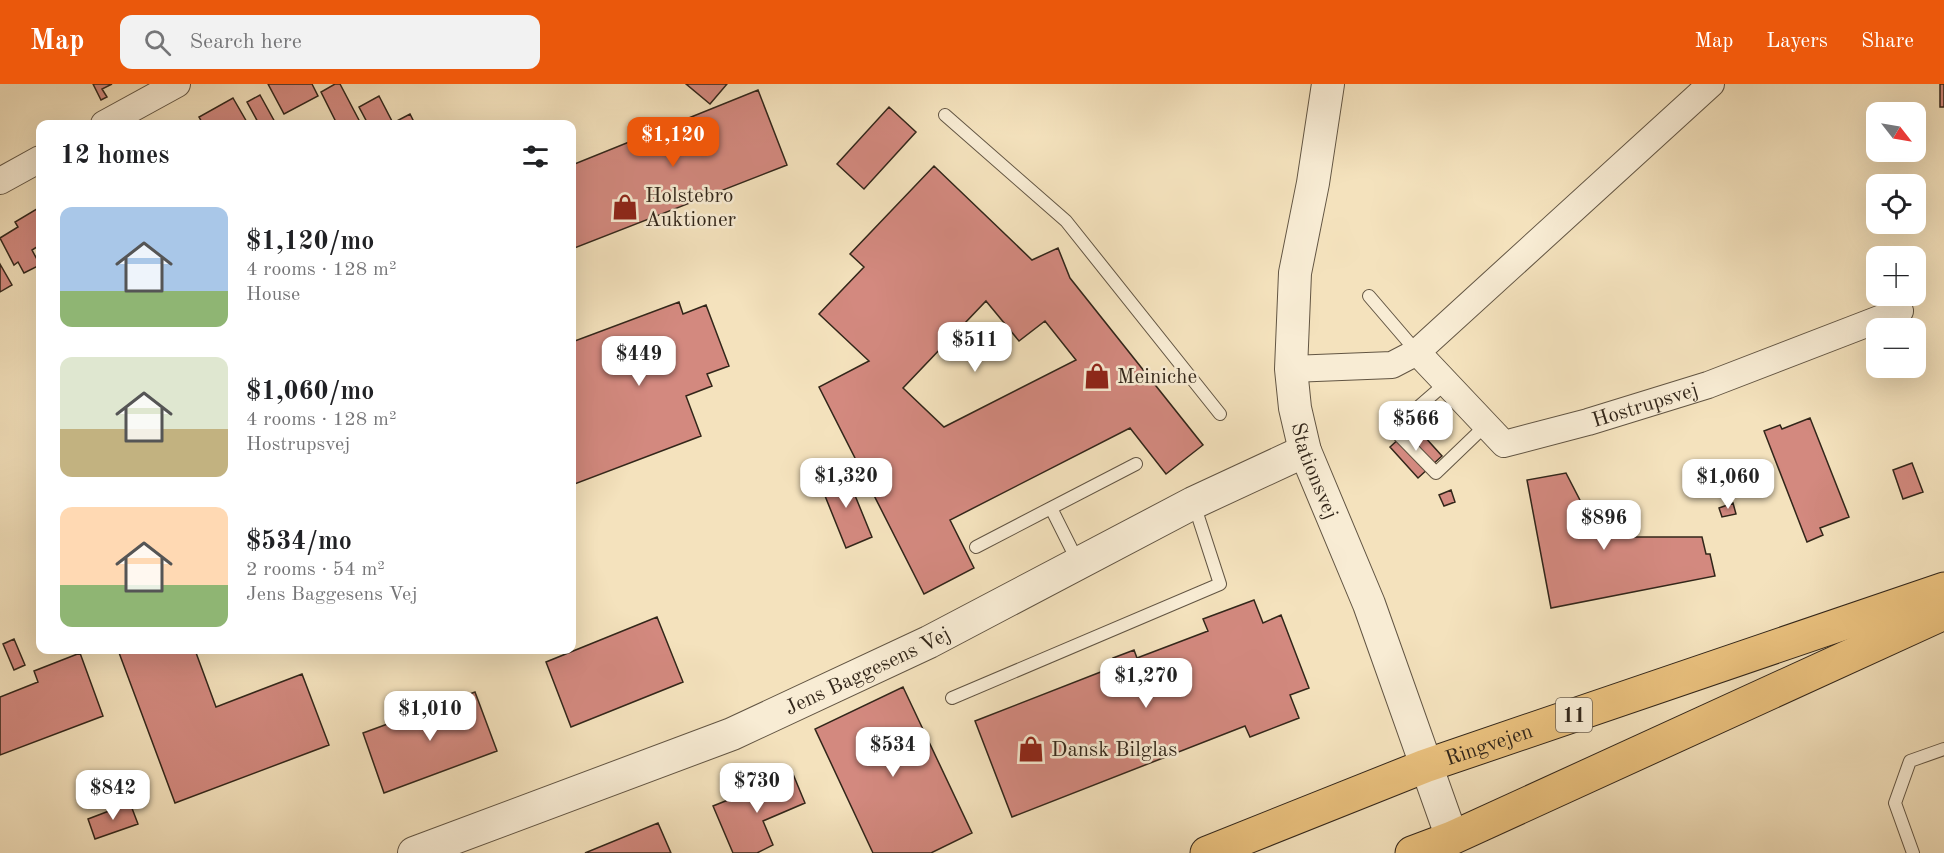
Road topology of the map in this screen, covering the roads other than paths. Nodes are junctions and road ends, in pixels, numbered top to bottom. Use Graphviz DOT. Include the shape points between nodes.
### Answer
graph roads {
  1 [pos="177,84"];
  2 [pos="1328,84"];
  3 [pos="1712,84"];
  4 [pos="945,115"];
  5 [pos="111,120"];
  6 [pos="36,161"];
  7 [pos="0,181"];
  8 [pos="1369,296"];
  9 [pos="1900,311"];
  10 [pos="1417,352"];
  11 [pos="1292,369"];
  12 [pos="1446,383"];
  13 [pos="1220,414"];
  14 [pos="1486,425"];
  15 [pos="1305,451"];
  16 [pos="1137,464"];
  17 [pos="1193,502"];
  18 [pos="1051,508"];
  19 [pos="976,547"];
  20 [pos="1079,563"];
  21 [pos="1944,589"];
  22 [pos="1944,613"];
  23 [pos="952,698"];
  24 [pos="1944,749"];
  25 [pos="1425,766"];
  26 [pos="1452,838"];
  27 [pos="414,853"];
  28 [pos="1207,853"];
  29 [pos="1412,853"];
  30 [pos="1913,853"];
  1 -- 5 [label="street"];
  2 -- 11 [label="street, Stationsvej" via="1294,273"];
  3 -- 10 [label="street"];
  4 -- 13 [label="lane" via="1066,221"];
  6 -- 7 [label="street"];
  8 -- 10 [label="lane"];
  9 -- 14 [label="street, Hostrupsvej" via="1708,385 1588,422 1504,444"];
  10 -- 11 [label="street" via="1392,365"];
  10 -- 12 [label="street, Hostrupsvej"];
  11 -- 15 [label="street, Stationsvej" via="1295,408"];
  12 -- 14 [label="street, Hostrupsvej"];
  12 -- 14 [label="lane" via="1393,429 1436,473"];
  15 -- 17 [label="street, Jens Baggesens Vej"];
  15 -- 25 [label="street, Stationsvej" via="1369,604"];
  16 -- 18 [label="lane"];
  17 -- 20 [label="street, Jens Baggesens Vej"];
  17 -- 23 [label="lane" via="1220,584"];
  18 -- 19 [label="lane"];
  18 -- 20 [label="lane"];
  20 -- 27 [label="street, Jens Baggesens Vej" via="929,642 732,734"];
  21 -- 25 [label="main road, Ringvejen / 11"];
  22 -- 26 [label="main road"];
  24 -- 30 [label="lane" via="1910,761 1895,803"];
  25 -- 26 [label="street, Stationsvej"];
  25 -- 28 [label="main road, Ringvejen / 11"];
  26 -- 29 [label="main road"];
}
